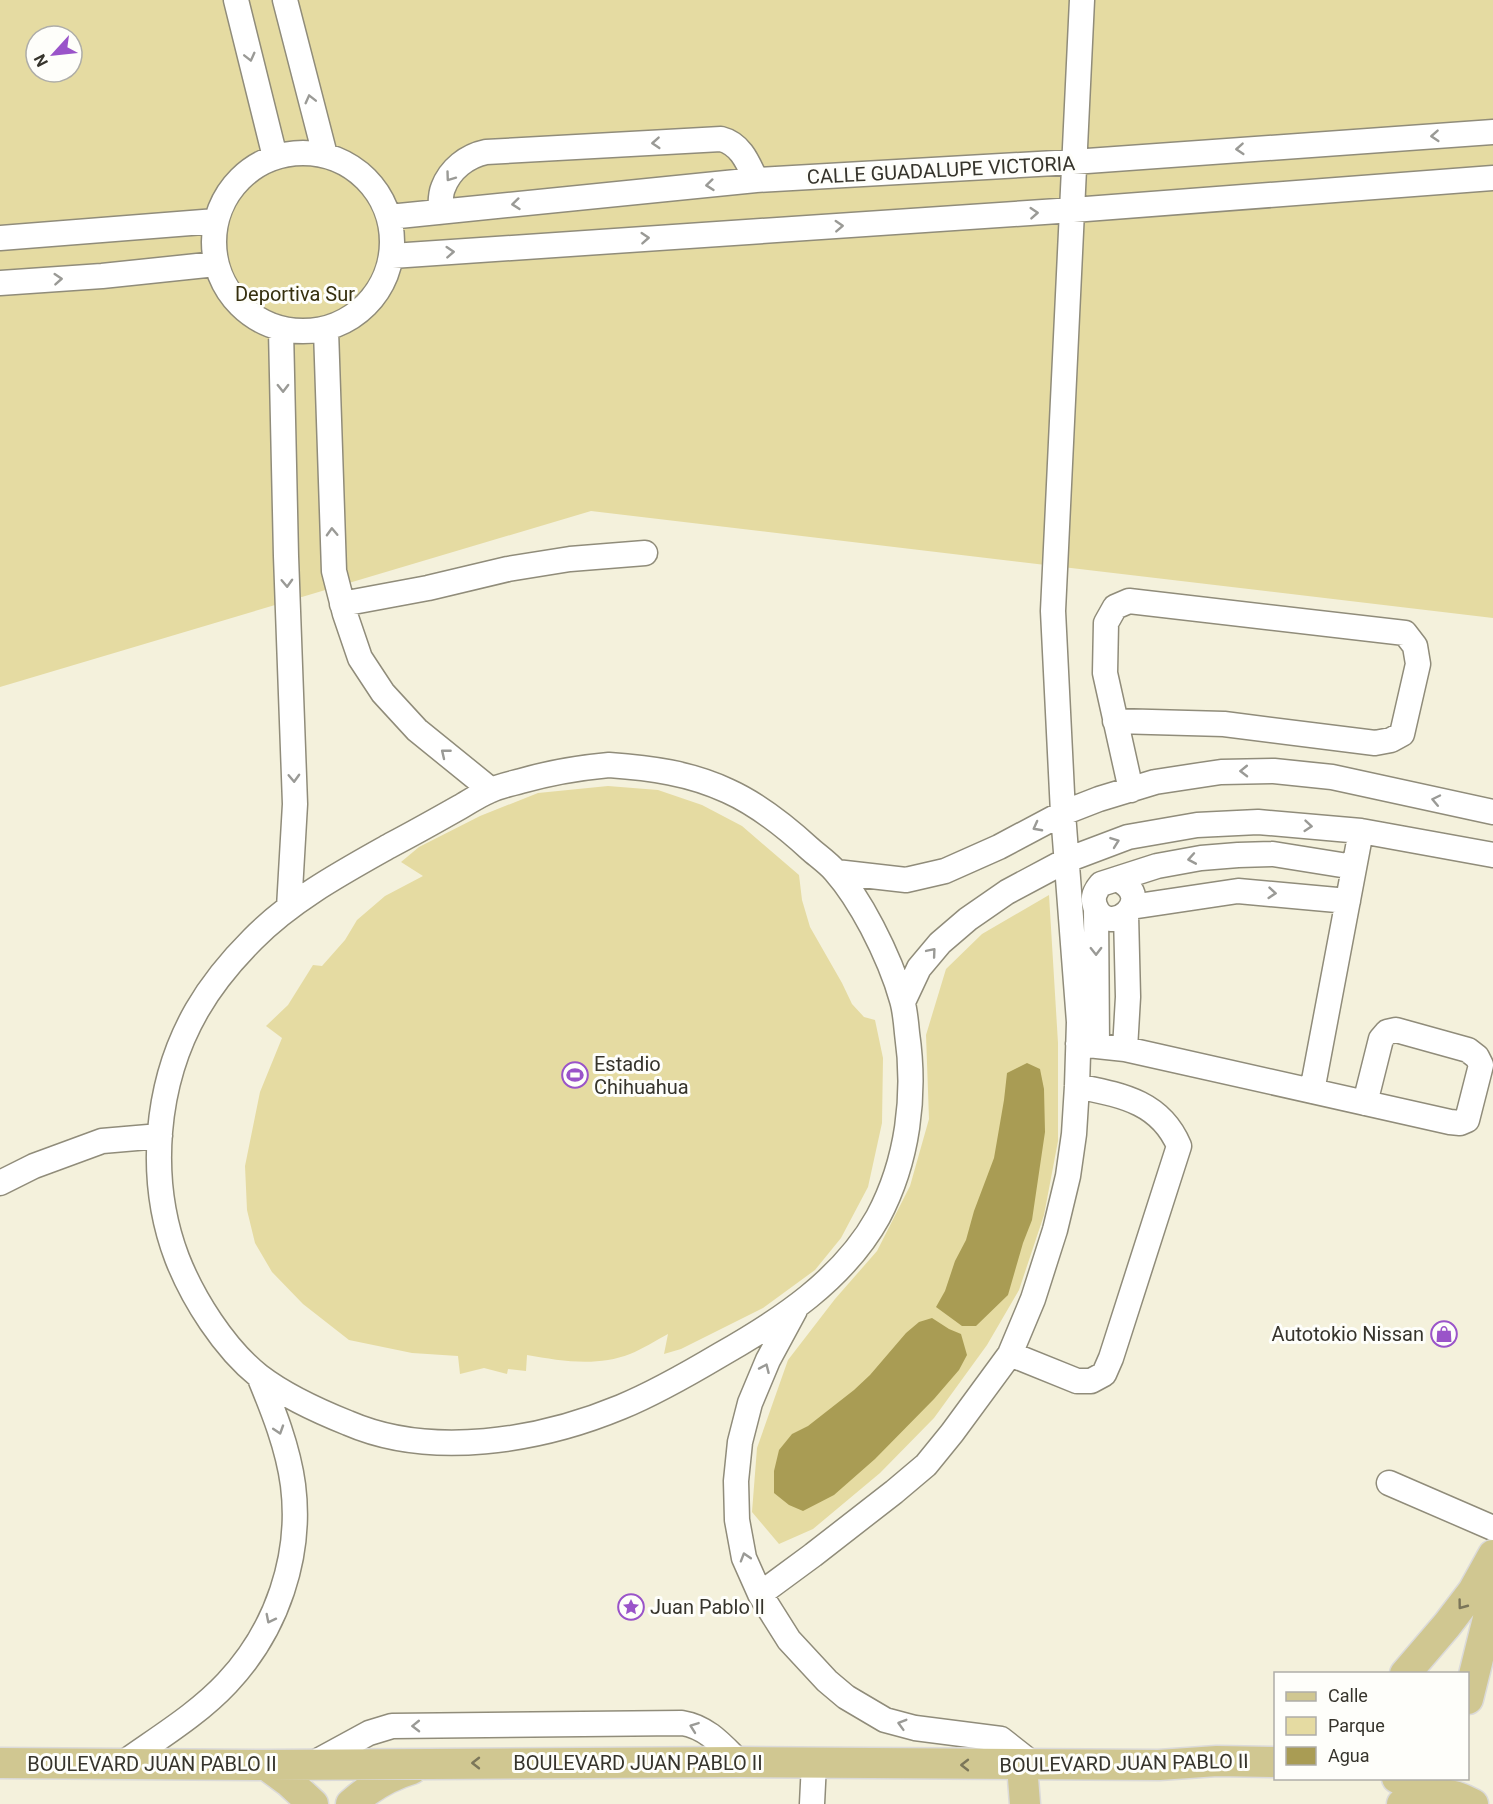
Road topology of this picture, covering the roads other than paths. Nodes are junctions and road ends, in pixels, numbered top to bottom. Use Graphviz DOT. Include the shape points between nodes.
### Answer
graph roads {
  1 [pos="236,0"];
  2 [pos="285,0"];
  3 [pos="1082,0"];
  4 [pos="1493,132"];
  5 [pos="325,155"];
  6 [pos="275,157"];
  7 [pos="1073,162"];
  8 [pos="1493,178"];
  9 [pos="756,180"];
  10 [pos="1073,210"];
  11 [pos="440,212"];
  12 [pos="389,217"];
  13 [pos="216,220"];
  14 [pos="0,238"];
  15 [pos="392,256"];
  16 [pos="216,264"];
  17 [pos="0,283"];
  18 [pos="281,330"];
  19 [pos="326,330"];
  20 [pos="645,554"];
  21 [pos="342,604"];
  22 [pos="1115,722"];
  23 [pos="491,790"];
  24 [pos="1131,790"];
  25 [pos="1493,812"];
  26 [pos="1063,813"];
  27 [pos="1361,831"];
  28 [pos="1238,855"];
  29 [pos="1493,855"];
  30 [pos="1067,860"];
  31 [pos="1354,867"];
  32 [pos="836,872"];
  33 [pos="1117,879"];
  34 [pos="1238,891"];
  35 [pos="1348,901"];
  36 [pos="289,908"];
  37 [pos="1096,908"];
  38 [pos="1129,911"];
  39 [pos="1097,994"];
  40 [pos="1128,997"];
  41 [pos="903,1002"];
  42 [pos="1088,1045"];
  43 [pos="1125,1050"];
  44 [pos="1077,1086"];
  45 [pos="1312,1090"];
  46 [pos="1365,1103"];
  47 [pos="159,1136"];
  48 [pos="0,1183"];
  49 [pos="797,1306"];
  50 [pos="1010,1354"];
  51 [pos="258,1376"];
  52 [pos="1389,1483"];
  53 [pos="1493,1528"];
  54 [pos="1493,1556"];
  55 [pos="760,1594"];
  56 [pos="1493,1598"];
  57 [pos="1407,1672"];
  58 [pos="1469,1691"];
  59 [pos="1274,1745"];
  60 [pos="1217,1761"];
  61 [pos="739,1762"];
  62 [pos="1274,1762"];
  63 [pos="0,1763"];
  64 [pos="814,1763"];
  65 [pos="122,1764"];
  66 [pos="312,1764"];
  67 [pos="433,1764"];
  68 [pos="266,1765"];
  69 [pos="1028,1765"];
  70 [pos="1402,1780"];
  71 [pos="1442,1788"];
  72 [pos="313,1804"];
  73 [pos="351,1804"];
  74 [pos="812,1804"];
  75 [pos="1025,1804"];
  76 [pos="1402,1804"];
  77 [pos="1473,1804"];
  1 -- 6 [label="lane, one-way"];
  5 -- 2 [label="lane, one-way"];
  3 -- 7 [label="lane"];
  4 -- 7 [label="lane, CALLE GUADALUPE VICTORIA, one-way"];
  5 -- 6 [label="lane"];
  5 -- 12 [label="lane" via="365,178 380,196"];
  6 -- 13 [label="lane" via="237,181"];
  7 -- 9 [label="lane, CALLE GUADALUPE VICTORIA"];
  7 -- 10 [label="lane"];
  8 -- 10 [label="lane"];
  9 -- 11 [label="lane, CALLE GUADALUPE VICTORIA, one-way"];
  9 -- 11 [label="lane, one-way" via="737,147 721,139 486,152 464,160 449,176 442,190"];
  15 -- 10 [label="lane, one-way"];
  10 -- 26 [label="lane" via="1053,611"];
  11 -- 12 [label="lane, CALLE GUADALUPE VICTORIA"];
  12 -- 15 [label="lane"];
  13 -- 14 [label="lane"];
  13 -- 16 [label="lane"];
  15 -- 19 [label="lane" via="384,281 370,303 350,319"];
  17 -- 16 [label="lane, one-way"];
  16 -- 18 [label="lane" via="228,291 251,316"];
  18 -- 19 [label="lane"];
  18 -- 36 [label="lane, one-way" via="295,804"];
  21 -- 19 [label="lane, one-way" via="334,571"];
  20 -- 21 [label="lane" via="518,567"];
  23 -- 21 [label="lane, one-way" via="417,730 383,693 360,658"];
  22 -- 22 [label="lane" via="1106,673 1106,623 1114,607 1129,602 1405,633 1415,646 1418,664 1402,734 1391,740 1375,743 1224,724"];
  22 -- 24 [label="lane"];
  23 -- 32 [label="lane" via="559,770 609,765 692,777 764,811"];
  23 -- 36 [label="lane" via="348,869"];
  25 -- 24 [label="lane, one-way" via="1332,777 1274,771 1221,772"];
  24 -- 26 [label="lane"];
  26 -- 30 [label="lane"];
  26 -- 32 [label="lane, one-way" via="945,871 906,880"];
  27 -- 29 [label="lane"];
  30 -- 27 [label="lane, one-way" via="1128,837 1197,825 1258,822"];
  27 -- 31 [label="lane"];
  28 -- 31 [label="lane" via="1273,854"];
  28 -- 33 [label="lane, one-way" via="1157,866"];
  28 -- 34 [label="lane"];
  41 -- 30 [label="lane, one-way" via="919,968 940,943 1007,892"];
  30 -- 42 [label="lane" via="1079,1022"];
  31 -- 35 [label="lane"];
  32 -- 41 [label="lane" via="878,938"];
  33 -- 37 [label="lane" via="1108,880 1095,891"];
  33 -- 38 [label="lane" via="1131,890"];
  34 -- 35 [label="lane, one-way"];
  34 -- 38 [label="lane"];
  35 -- 45 [label="lane"];
  36 -- 47 [label="lane" via="255,936 196,1011 176,1055"];
  37 -- 38 [label="lane" via="1110,918"];
  37 -- 39 [label="lane, one-way"];
  38 -- 40 [label="lane"];
  39 -- 40 [label="lane" via="1107,1005"];
  39 -- 42 [label="lane"];
  40 -- 43 [label="lane"];
  41 -- 49 [label="lane" via="910,1056 910,1097 897,1174 878,1217 856,1251"];
  42 -- 43 [label="lane"];
  42 -- 44 [label="lane"];
  43 -- 45 [label="lane"];
  44 -- 50 [label="lane" via="1071,1155 1055,1230"];
  44 -- 50 [label="lane" via="1120,1095 1153,1110 1179,1146 1104,1374 1091,1381 1077,1381"];
  45 -- 46 [label="lane"];
  46 -- 46 [label="lane" via="1460,1123 1467,1120 1481,1065 1468,1050 1396,1030 1387,1032 1381,1039"];
  47 -- 48 [label="lane" via="102,1141"];
  47 -- 51 [label="lane" via="160,1196 184,1277 207,1317"];
  49 -- 51 [label="lane" via="723,1354 620,1407 515,1438 462,1443 406,1439 356,1427 305,1404"];
  55 -- 49 [label="lane, one-way" via="744,1558 737,1520 740,1442 754,1392"];
  50 -- 55 [label="lane" via="926,1465"];
  51 -- 65 [label="lane, one-way" via="274,1414 293,1483 296,1519 283,1590 266,1628 228,1682 201,1708"];
  52 -- 53 [label="lane"];
  54 -- 57 [label="main road, one-way" via="1473,1591"];
  69 -- 55 [label="lane, one-way" via="1001,1739 915,1728 885,1720 846,1697 789,1640"];
  56 -- 58 [label="main road"];
  59 -- 60 [label="main road"];
  60 -- 62 [label="main road, BOULEVARD JUAN PABLO II"];
  60 -- 69 [label="main road, BOULEVARD JUAN PABLO II" via="1160,1766"];
  61 -- 64 [label="main road, BOULEVARD JUAN PABLO II"];
  61 -- 66 [label="lane, one-way" via="711,1735 682,1723 392,1726 369,1733"];
  61 -- 67 [label="main road, BOULEVARD JUAN PABLO II, one-way"];
  63 -- 65 [label="main road, BOULEVARD JUAN PABLO II"];
  69 -- 64 [label="main road, BOULEVARD JUAN PABLO II, one-way"];
  64 -- 74 [label="lane"];
  65 -- 68 [label="main road, BOULEVARD JUAN PABLO II"];
  66 -- 67 [label="main road, BOULEVARD JUAN PABLO II"];
  66 -- 68 [label="main road, BOULEVARD JUAN PABLO II"];
  67 -- 73 [label="main road" via="394,1774"];
  68 -- 72 [label="main road"];
  69 -- 75 [label="main road"];
  70 -- 71 [label="main road"];
  71 -- 76 [label="main road"];
  71 -- 77 [label="main road"];
}
